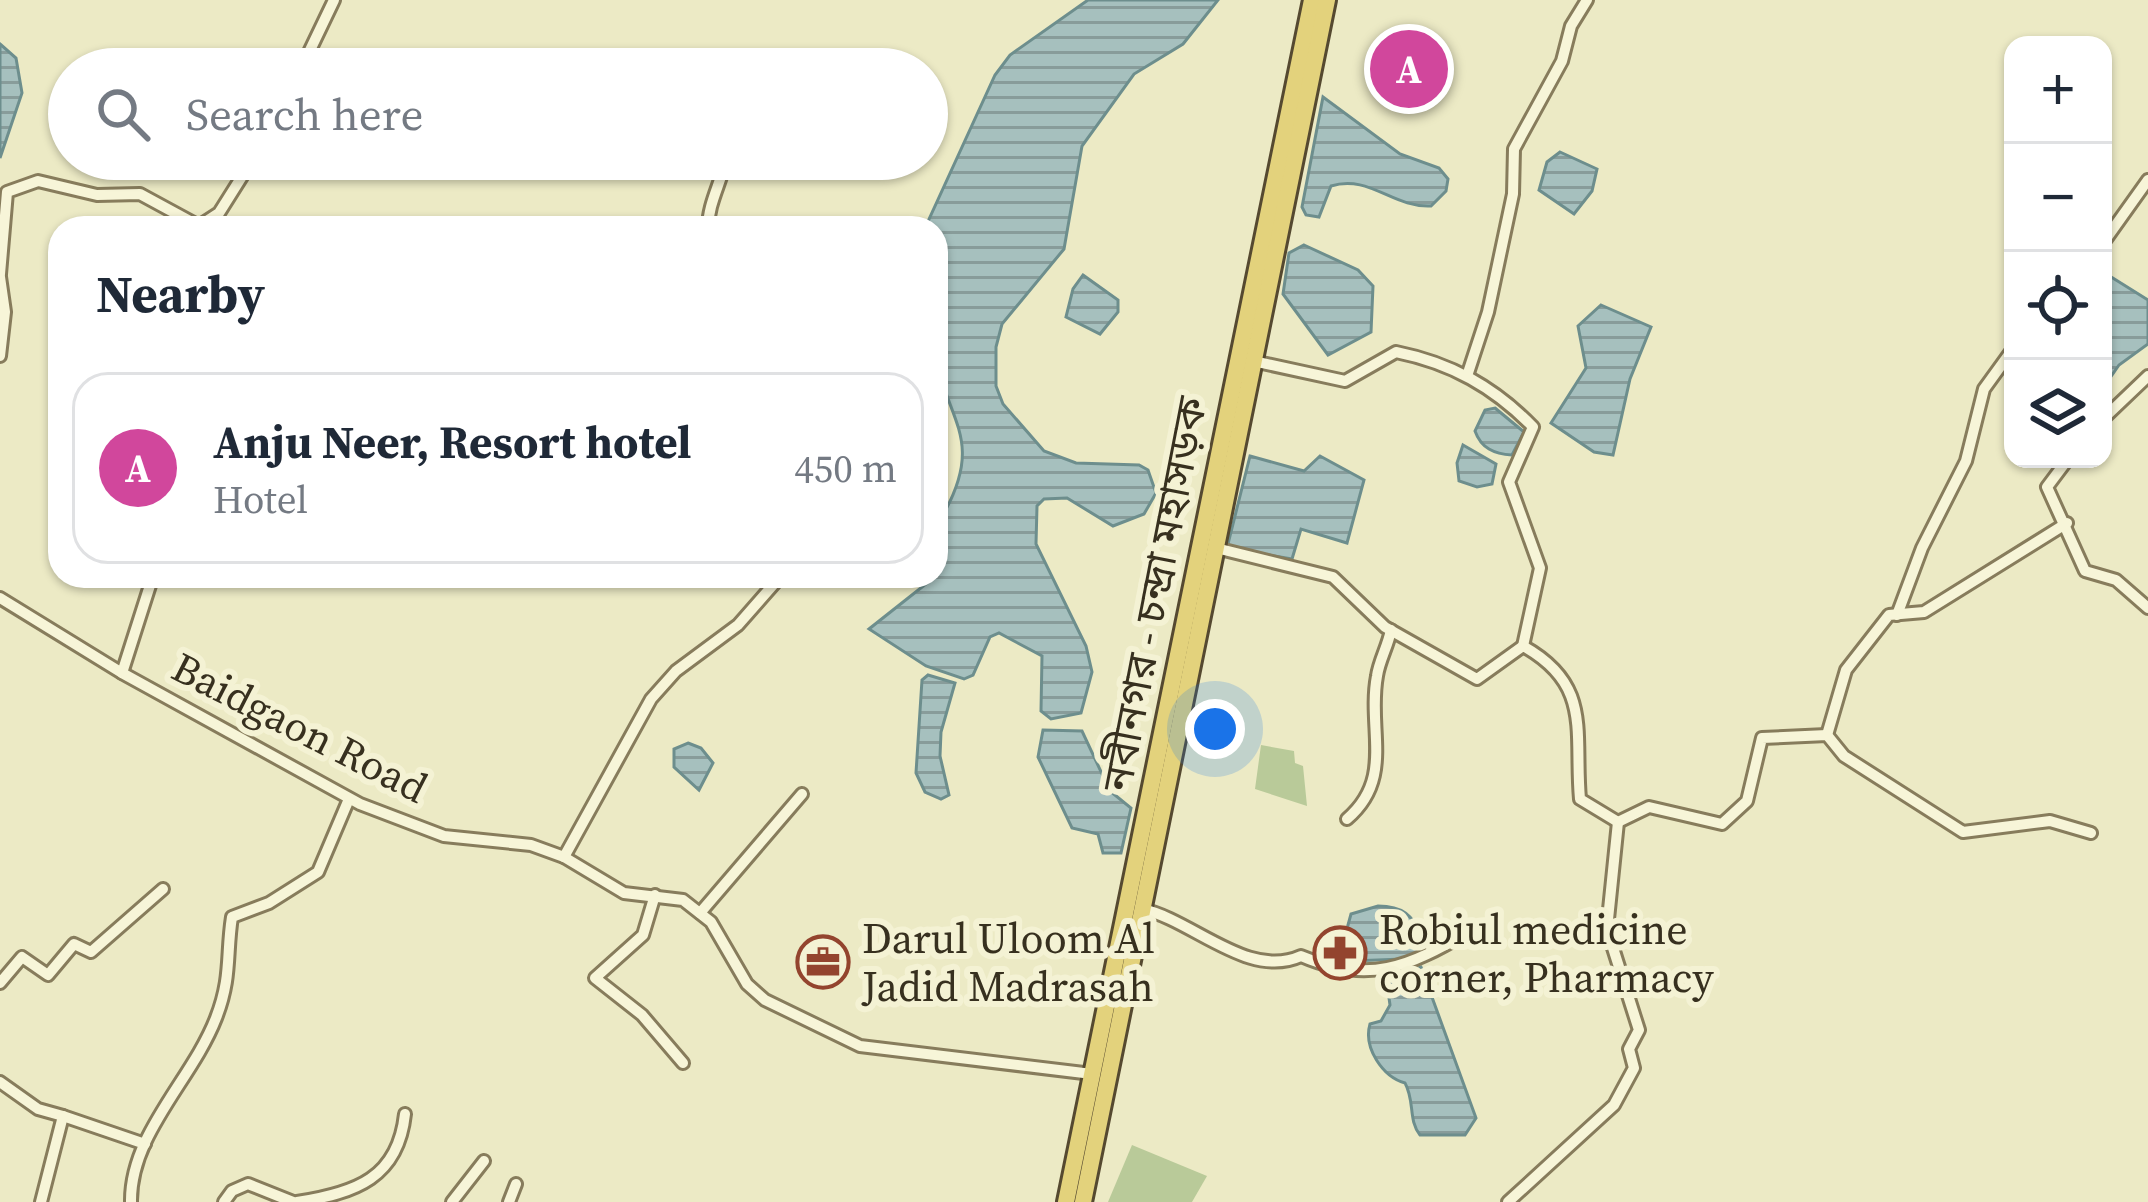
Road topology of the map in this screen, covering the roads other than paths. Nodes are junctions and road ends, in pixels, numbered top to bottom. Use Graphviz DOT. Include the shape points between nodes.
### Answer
graph roads {
  1 [pos="334,0"];
  2 [pos="1312,0"];
  3 [pos="1327,0"];
  4 [pos="1587,0"];
  5 [pos="311,48"];
  6 [pos="2148,179"];
  7 [pos="240,180"];
  8 [pos="722,180"];
  9 [pos="181,216"];
  10 [pos="214,216"];
  11 [pos="708,216"];
  12 [pos="2112,230"];
  13 [pos="0,275"];
  14 [pos="0,356"];
  15 [pos="2006,360"];
  16 [pos="1253,361"];
  17 [pos="1467,376"];
  18 [pos="2148,376"];
  19 [pos="2112,410"];
  20 [pos="2061,468"];
  21 [pos="2067,524"];
  22 [pos="1216,548"];
  23 [pos="149,588"];
  24 [pos="770,588"];
  25 [pos="0,598"];
  26 [pos="2148,608"];
  27 [pos="1897,614"];
  28 [pos="1391,630"];
  29 [pos="1523,646"];
  30 [pos="122,673"];
  31 [pos="1826,734"];
  32 [pos="802,794"];
  33 [pos="349,799"];
  34 [pos="1347,819"];
  35 [pos="1618,822"];
  36 [pos="2091,833"];
  37 [pos="564,857"];
  38 [pos="163,889"];
  39 [pos="655,895"];
  40 [pos="1142,909"];
  41 [pos="700,913"];
  42 [pos="1468,932"];
  43 [pos="0,983"];
  44 [pos="683,1063"];
  45 [pos="1092,1074"];
  46 [pos="0,1082"];
  47 [pos="405,1114"];
  48 [pos="63,1116"];
  49 [pos="145,1144"];
  50 [pos="484,1161"];
  51 [pos="516,1184"];
  52 [pos="41,1202"];
  53 [pos="131,1202"];
  54 [pos="224,1202"];
  55 [pos="295,1202"];
  56 [pos="452,1202"];
  57 [pos="509,1202"];
  58 [pos="1066,1202"];
  59 [pos="1083,1202"];
  60 [pos="1508,1202"];
  1 -- 5 [label="street"];
  2 -- 45 [label="highway, নবীনগর - চন্দ্রা মহাসড়ক"];
  3 -- 16 [label="highway, নবীনগর - চন্দ্রা মহাসড়ক"];
  4 -- 17 [label="street" via="1514,149 1513,194"];
  6 -- 12 [label="street"];
  7 -- 10 [label="street"];
  8 -- 11 [label="street"];
  9 -- 13 [label="street" via="140,194 19,183 7,192"];
  13 -- 14 [label="street"];
  15 -- 27 [label="street" via="1984,389 1966,460"];
  16 -- 17 [label="street" via="1345,381 1396,352"];
  16 -- 22 [label="highway, নবীনগর - চন্দ্রা মহাসড়ক"];
  17 -- 29 [label="street" via="1533,427 1508,482 1540,568"];
  18 -- 19 [label="street"];
  20 -- 21 [label="street" via="2047,487"];
  21 -- 26 [label="street" via="2085,571 2116,580"];
  21 -- 27 [label="street" via="1924,612"];
  22 -- 28 [label="street" via="1333,577"];
  22 -- 40 [label="highway, নবীনগর - চন্দ্রা মহাসড়ক"];
  23 -- 30 [label="street"];
  24 -- 37 [label="street" via="651,699"];
  25 -- 30 [label="street, Baidgaon Road"];
  27 -- 31 [label="street" via="1853,657"];
  28 -- 29 [label="street" via="1477,679"];
  28 -- 34 [label="street" via="1377,674 1377,771 1366,802"];
  29 -- 35 [label="street" via="1576,697 1580,799"];
  30 -- 33 [label="street, Baidgaon Road"];
  31 -- 35 [label="street" via="1762,738 1747,801 1722,824 1648,807"];
  31 -- 36 [label="street" via="1844,756 1963,832 2050,821"];
  32 -- 41 [label="street"];
  33 -- 37 [label="street, Baidgaon Road" via="445,836 531,845"];
  33 -- 49 [label="street" via="318,872 232,917 233,955 216,1018"];
  35 -- 60 [label="street" via="1607,929 1639,1030 1629,1049 1634,1068 1615,1105"];
  37 -- 39 [label="street, Baidgaon Road" via="605,886"];
  38 -- 43 [label="street" via="91,952 74,944 48,975 22,957"];
  39 -- 41 [label="street, Baidgaon Road"];
  39 -- 44 [label="street" via="643,935 595,978 642,1015"];
  40 -- 42 [label="street" via="1187,923 1221,947 1283,964 1301,956 1337,971 1399,966"];
  40 -- 59 [label="highway, নবীনগর - চন্দ্রা মহাসড়ক"];
  41 -- 45 [label="street" via="765,1000 860,1046"];
  45 -- 58 [label="highway, নবীনগর - চন্দ্রা মহাসড়ক"];
  46 -- 48 [label="street"];
  47 -- 55 [label="street" via="401,1150 379,1172 339,1196"];
  48 -- 49 [label="street"];
  48 -- 52 [label="street"];
  49 -- 53 [label="street" via="133,1167"];
  50 -- 56 [label="street"];
  51 -- 57 [label="street"];
  54 -- 55 [label="street" via="248,1184"];
}
